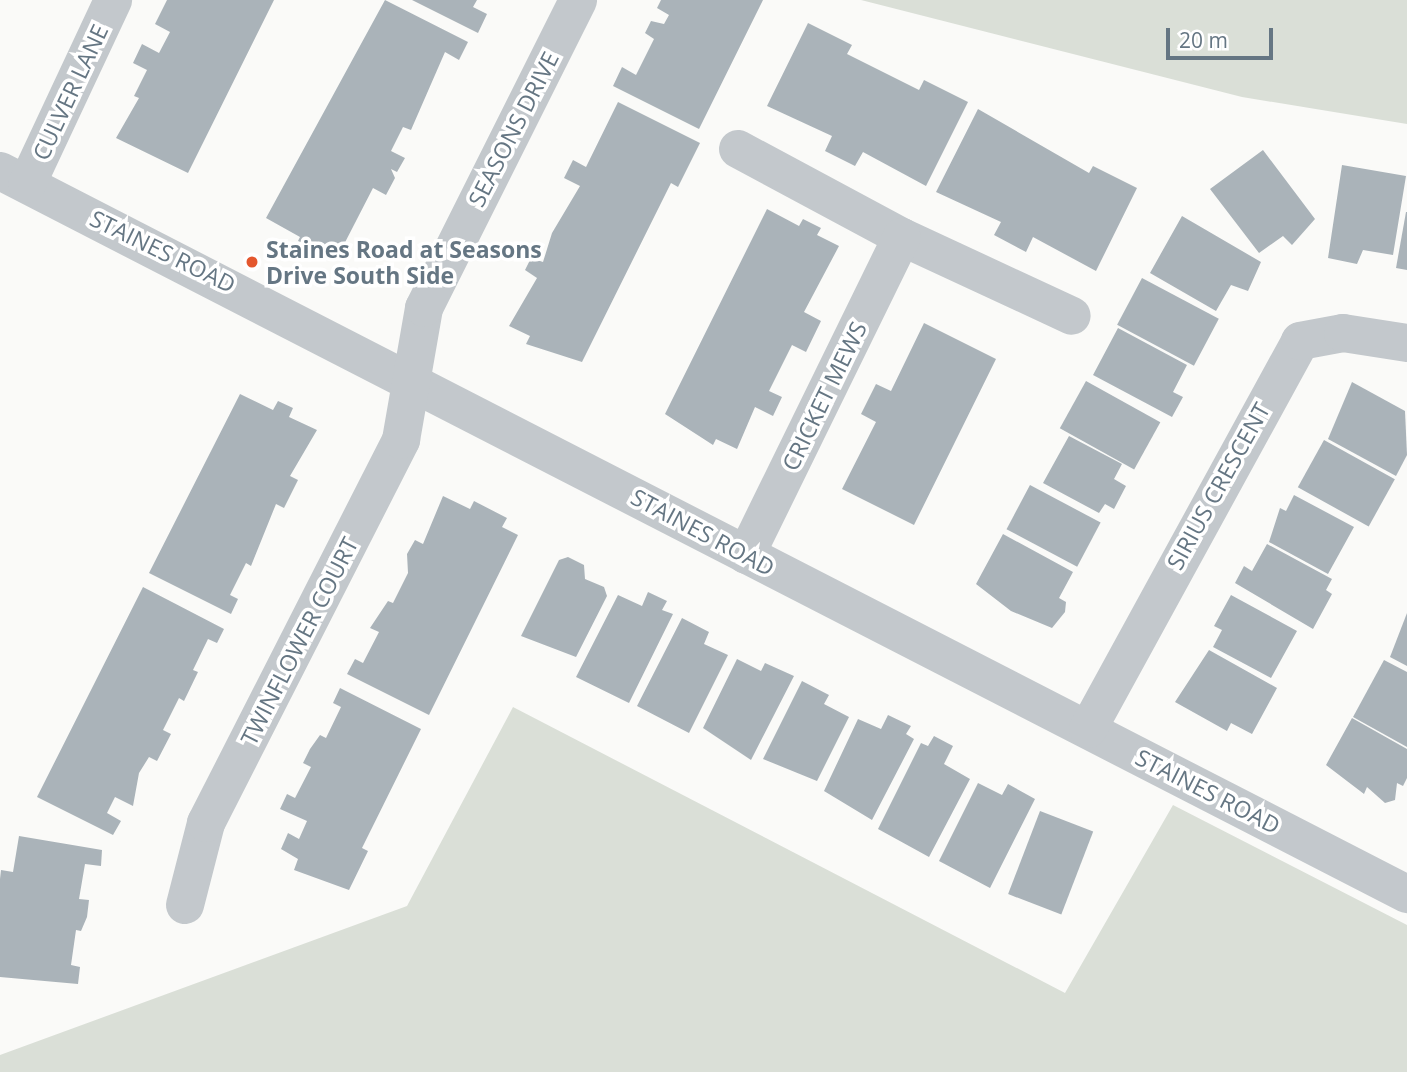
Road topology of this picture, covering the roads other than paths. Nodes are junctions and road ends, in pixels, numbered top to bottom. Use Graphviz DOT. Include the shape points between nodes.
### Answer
graph roads {
  1 [pos="113,0"];
  2 [pos="578,0"];
  3 [pos="738,149"];
  4 [pos="14,177"];
  5 [pos="902,237"];
  6 [pos="1072,316"];
  7 [pos="1407,343"];
  8 [pos="412,378"];
  9 [pos="746,555"];
  10 [pos="1087,730"];
  11 [pos="1407,894"];
  12 [pos="185,905"];
  1 -- 4 [label="street, CULVER LANE"];
  2 -- 8 [label="street, SEASONS DRIVE" via="424,308"];
  3 -- 5 [label="street"];
  4 -- 8 [label="street, STAINES ROAD"];
  5 -- 6 [label="street"];
  5 -- 9 [label="street, CRICKET MEWS"];
  7 -- 10 [label="street, SIRIUS CRESCENT" via="1343,332 1300,341"];
  8 -- 9 [label="street, STAINES ROAD"];
  8 -- 12 [label="street, TWINFLOWER COURT" via="401,440 206,823"];
  9 -- 10 [label="street, STAINES ROAD"];
  10 -- 11 [label="street, STAINES ROAD"];
}
